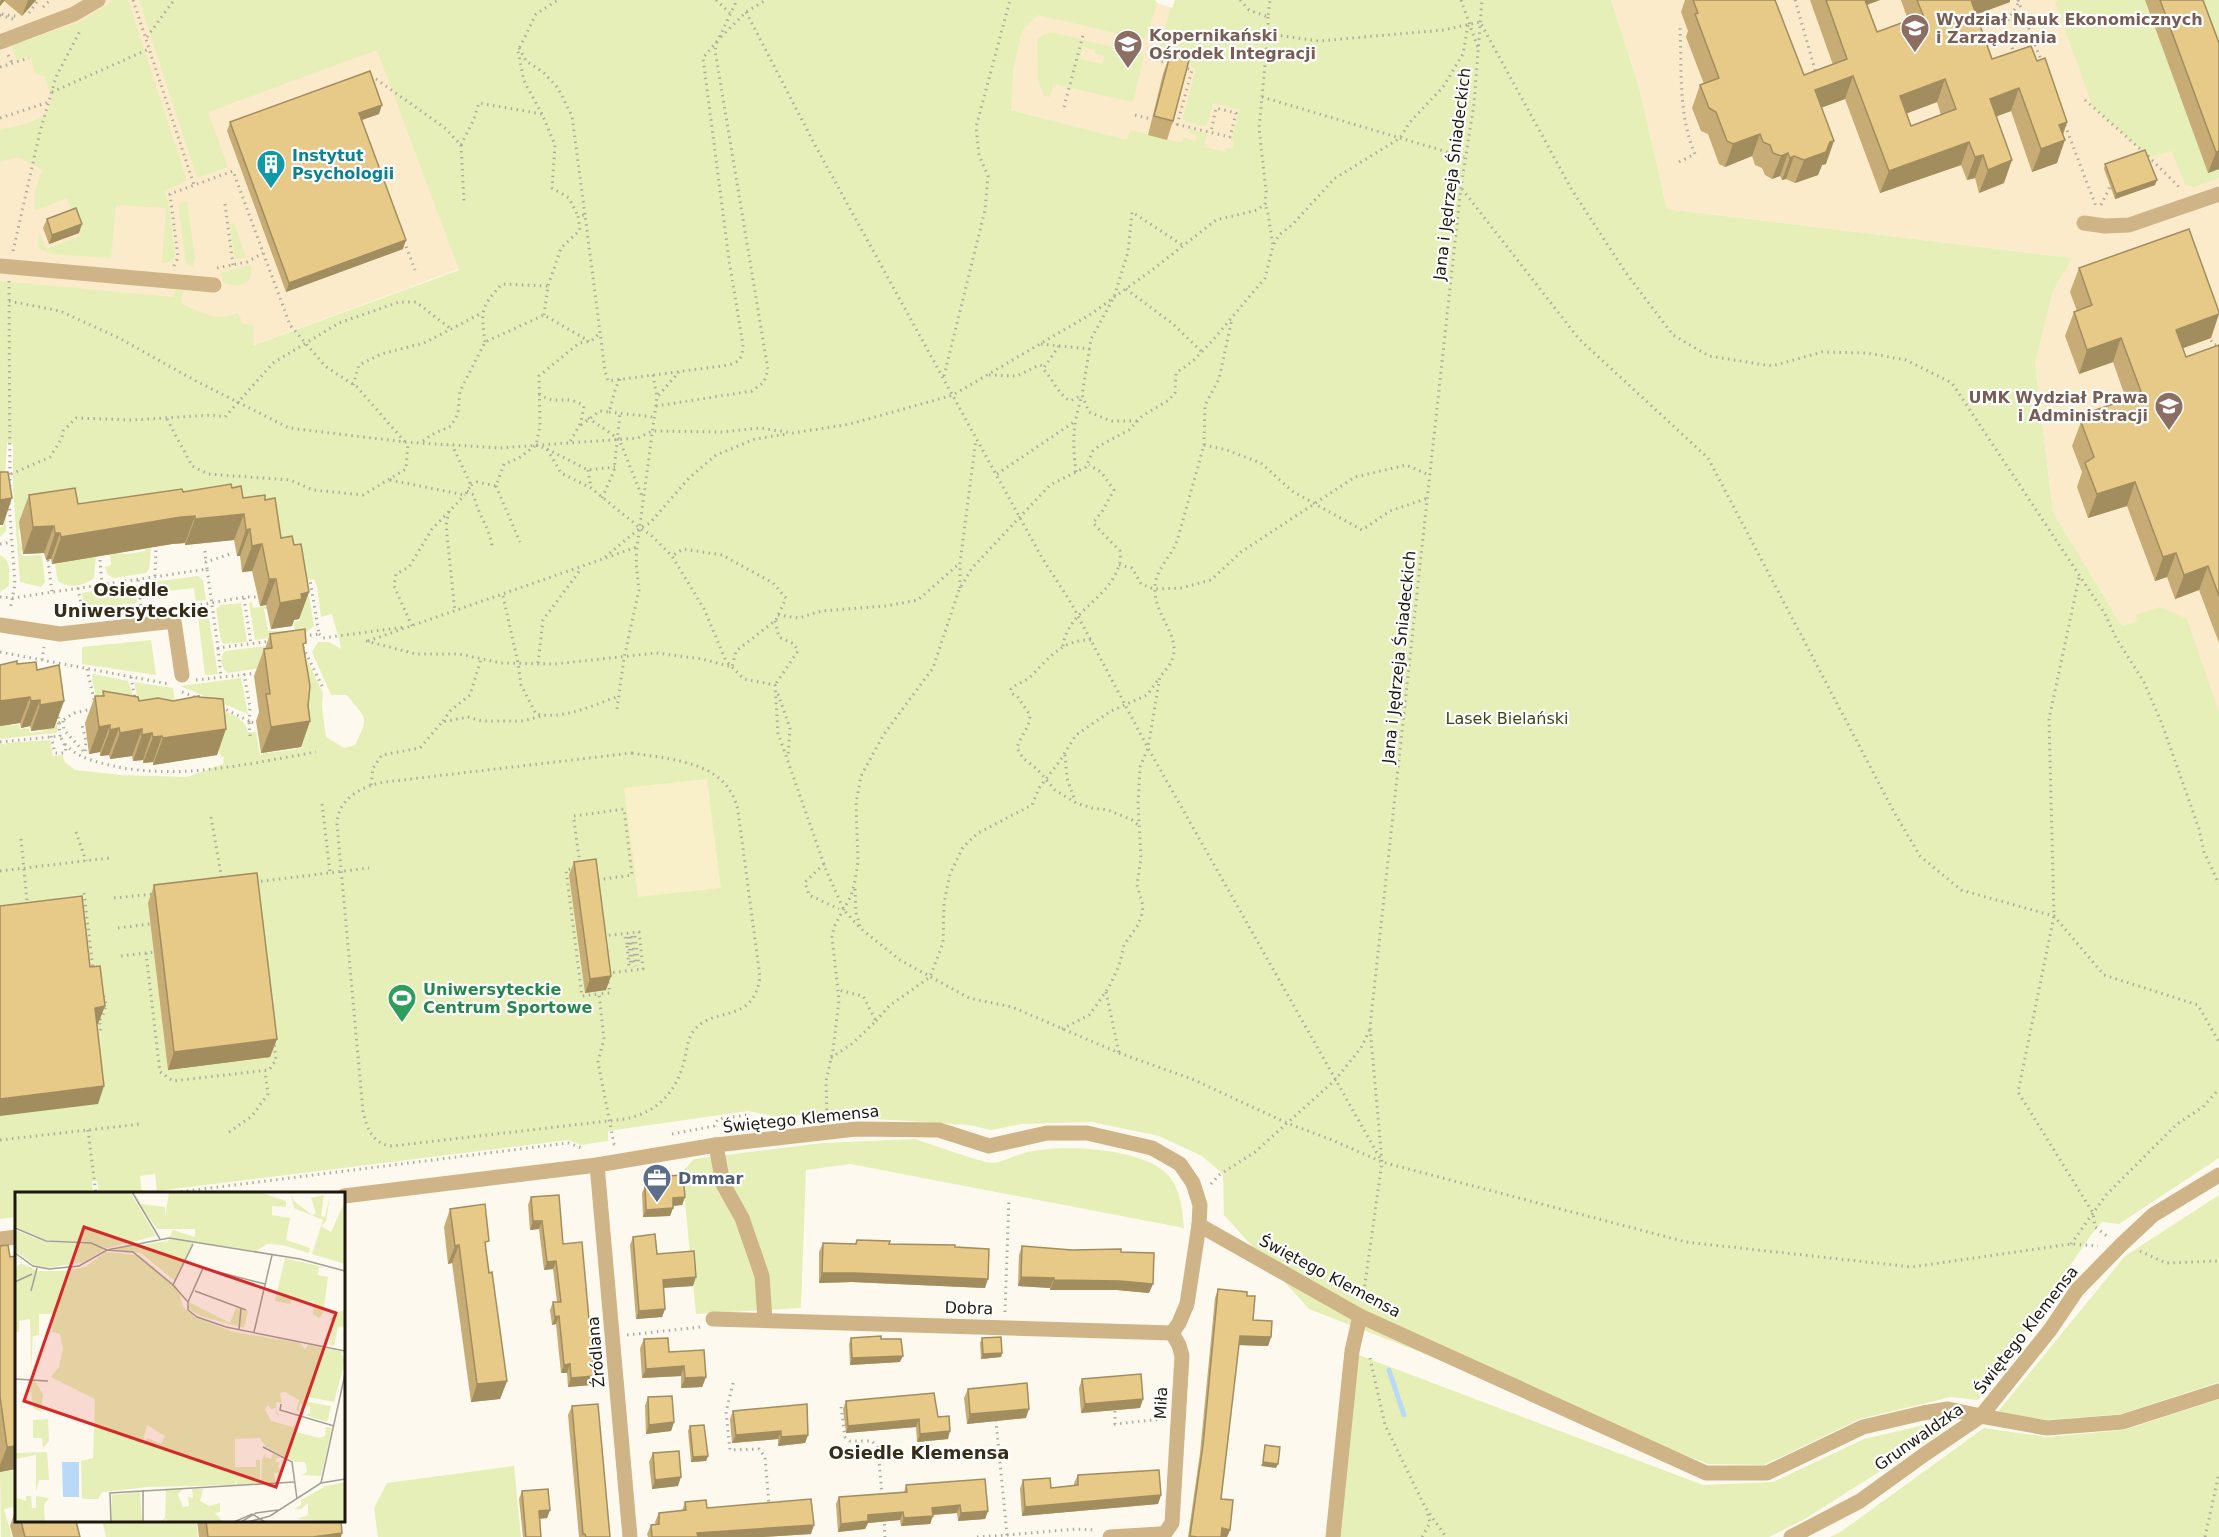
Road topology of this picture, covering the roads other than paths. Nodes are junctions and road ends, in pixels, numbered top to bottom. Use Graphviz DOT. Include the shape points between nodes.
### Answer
graph roads {
  1 [pos="98,0"];
  2 [pos="0,42"];
  3 [pos="2219,194"];
  4 [pos="2084,223"];
  5 [pos="6,271"];
  6 [pos="214,285"];
  7 [pos="3,626"];
  8 [pos="184,680"];
  9 [pos="716,1145"];
  10 [pos="597,1165"];
  11 [pos="2219,1175"];
  12 [pos="345,1196"];
  13 [pos="1199,1225"];
  14 [pos="15,1237"];
  15 [pos="0,1239"];
  16 [pos="1360,1316"];
  17 [pos="765,1320"];
  18 [pos="711,1323"];
  19 [pos="1172,1333"];
  20 [pos="2219,1391"];
  21 [pos="1981,1416"];
  22 [pos="630,1537"];
  23 [pos="1117,1537"];
  24 [pos="1334,1537"];
  25 [pos="1791,1537"];
  1 -- 2 [label="street" via="74,14"];
  3 -- 4 [label="street" via="2129,225"];
  5 -- 6 [label="street"];
  7 -- 8 [label="street" via="45,633 85,632 174,621"];
  9 -- 10 [label="street, Świętego Klemensa"];
  9 -- 13 [label="street, Świętego Klemensa" via="827,1131 928,1129 989,1146 1030,1136 1073,1132 1139,1144 1168,1156 1186,1170 1198,1196"];
  9 -- 17 [label="street" via="723,1184 742,1218 762,1276"];
  10 -- 12 [label="street, Świętego Klemensa"];
  10 -- 22 [label="street, Źródlana"];
  11 -- 21 [label="street, Świętego Klemensa" via="2153,1215 2121,1245 2078,1290"];
  13 -- 16 [label="street, Świętego Klemensa"];
  13 -- 19 [label="street" via="1187,1304"];
  14 -- 15 [label="street"];
  16 -- 21 [label="street, Świętego Klemensa" via="1706,1473 1767,1473 1863,1427 1923,1413 1948,1409"];
  16 -- 24 [label="street" via="1352,1351"];
  17 -- 18 [label="street, Dobra"];
  17 -- 19 [label="street, Dobra"];
  19 -- 23 [label="street, Miła" via="1182,1356 1173,1518 1165,1533"];
  20 -- 21 [label="street, Grunwaldzka" via="2122,1422 2047,1428"];
  21 -- 25 [label="street, Grunwaldzka" via="1860,1501"];
}
